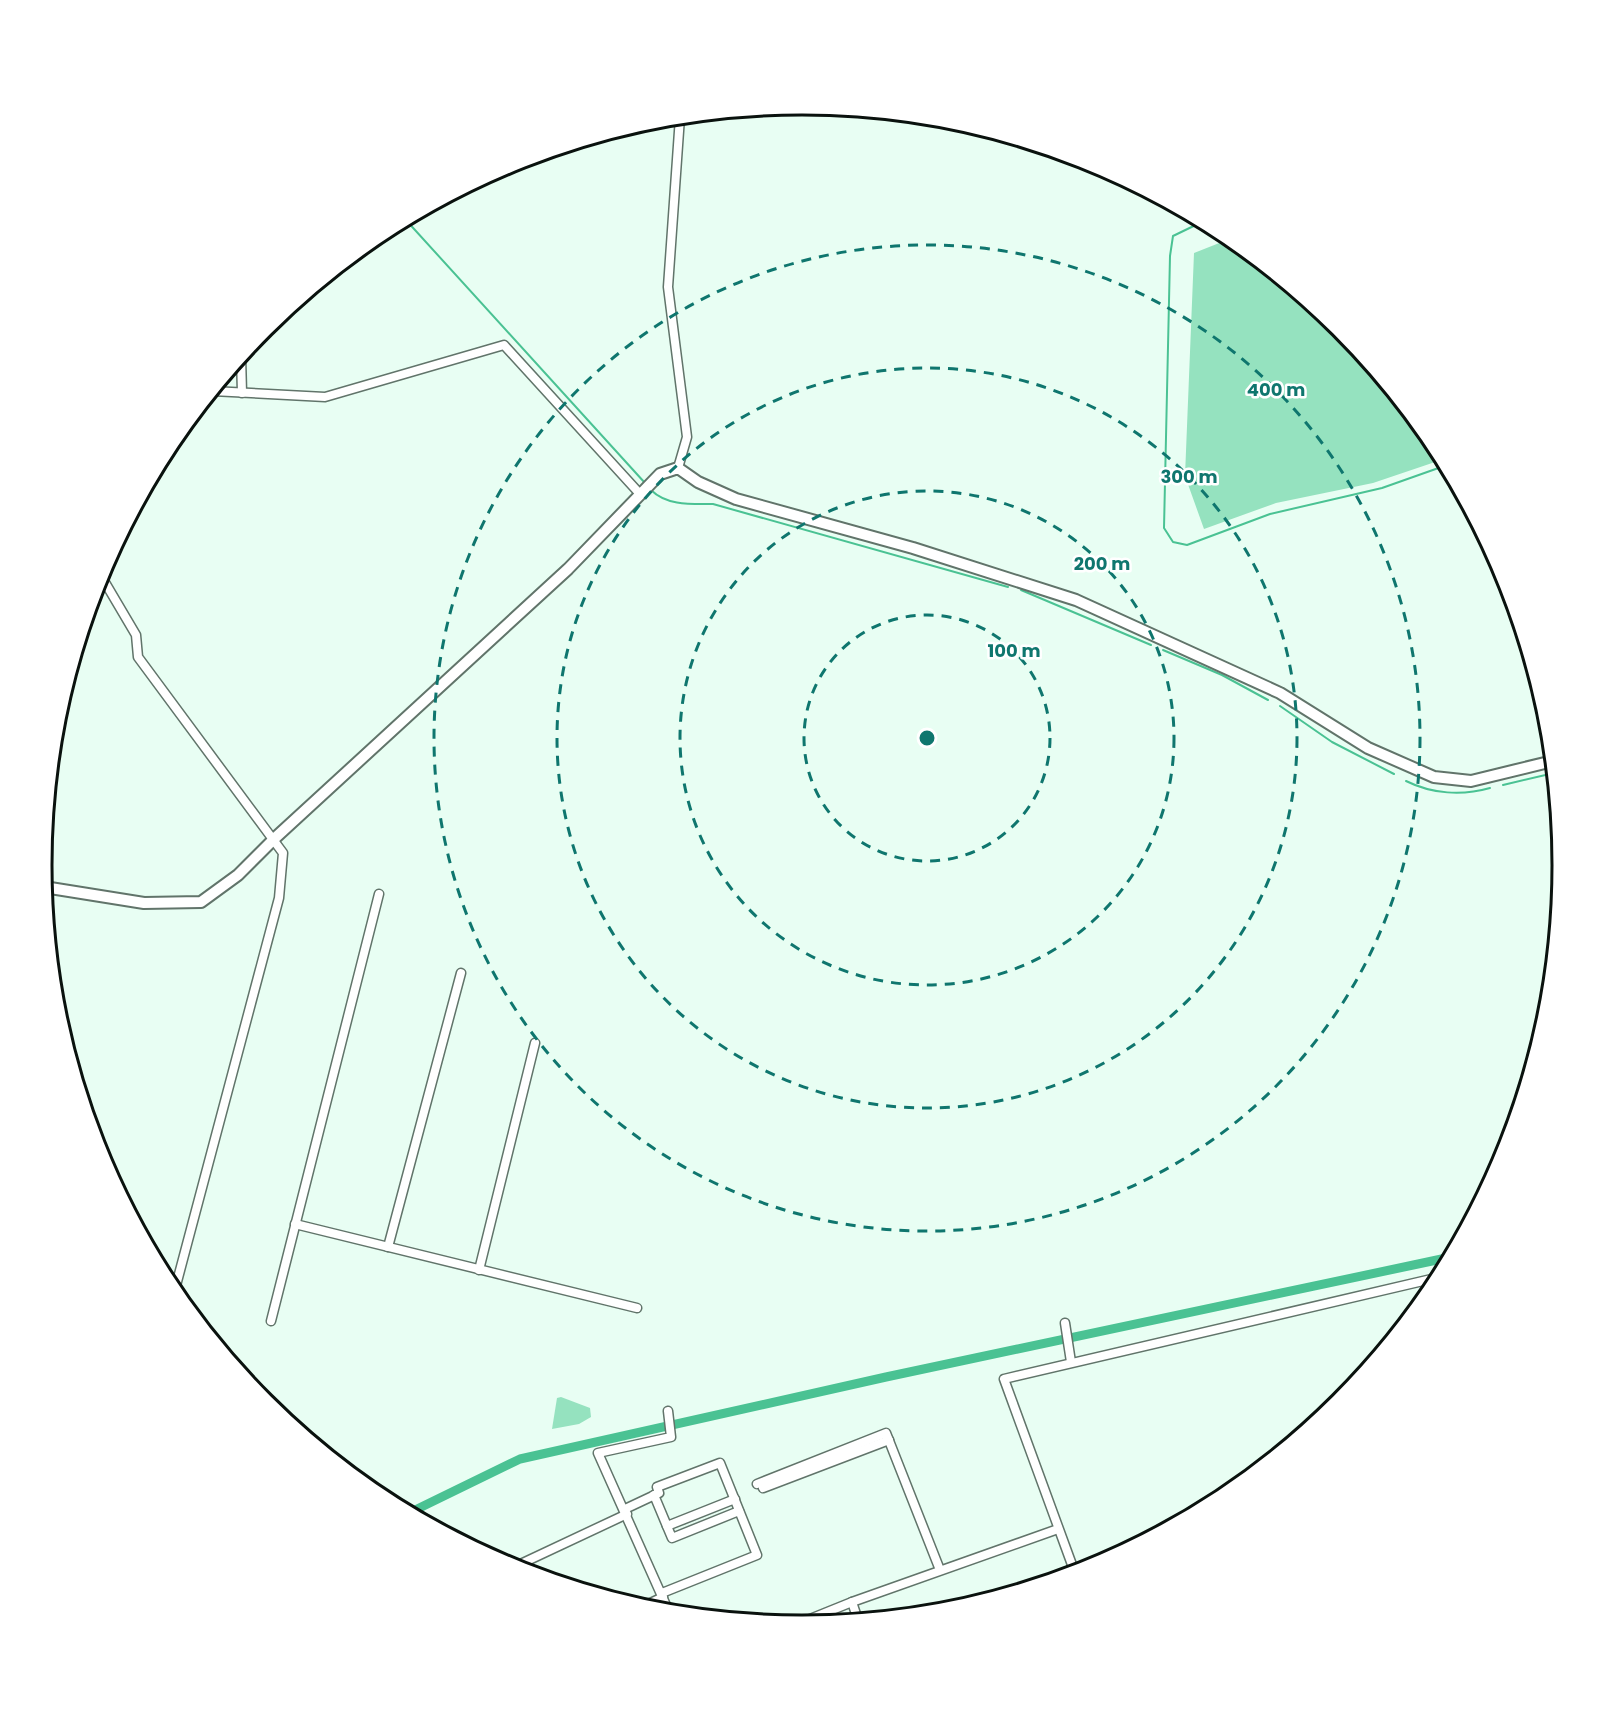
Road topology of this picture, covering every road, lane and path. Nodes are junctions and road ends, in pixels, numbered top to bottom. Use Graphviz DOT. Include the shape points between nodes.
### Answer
graph roads {
  1 [pos="679,125"];
  2 [pos="241,368"];
  3 [pos="221,392"];
  4 [pos="242,393"];
  5 [pos="678,468"];
  6 [pos="646,489"];
  7 [pos="107,586"];
  8 [pos="1545,763"];
  9 [pos="275,838"];
  10 [pos="53,888"];
  11 [pos="379,894"];
  12 [pos="461,973"];
  13 [pos="535,1043"];
  14 [pos="295,1224"];
  15 [pos="388,1247"];
  16 [pos="479,1270"];
  17 [pos="178,1280"];
  18 [pos="1427,1280"];
  19 [pos="637,1308"];
  20 [pos="271,1321"];
  21 [pos="1065,1323"];
  22 [pos="1071,1362"];
  23 [pos="669,1411"];
  24 [pos="760,1486"];
  25 [pos="654,1495"];
  26 [pos="735,1498"];
  27 [pos="739,1510"];
  28 [pos="626,1511"];
  29 [pos="667,1526"];
  30 [pos="1058,1529"];
  31 [pos="525,1562"];
  32 [pos="1072,1565"];
  33 [pos="940,1570"];
  34 [pos="662,1595"];
  35 [pos="653,1600"];
  36 [pos="665,1602"];
  37 [pos="852,1602"];
  38 [pos="856,1613"];
  39 [pos="822,1614"];
  1 -- 5 [label="street" via="668,287 687,437"];
  2 -- 4 [label="street"];
  3 -- 4 [label="street"];
  4 -- 6 [label="street" via="325,397 504,345"];
  5 -- 6 [label="street" via="660,474"];
  5 -- 8 [label="street" via="736,499 913,548 1076,600 1280,693 1368,748 1434,777 1471,781"];
  6 -- 9 [label="street" via="568,569"];
  7 -- 9 [label="street" via="136,635 138,657"];
  9 -- 10 [label="street" via="238,875 201,902 144,903"];
  9 -- 17 [label="street" via="283,853 279,898"];
  11 -- 14 [label="street"];
  12 -- 15 [label="street"];
  13 -- 16 [label="street"];
  14 -- 15 [label="street"];
  14 -- 20 [label="street"];
  15 -- 16 [label="street"];
  16 -- 19 [label="street"];
  18 -- 22 [label="street"];
  21 -- 22 [label="street"];
  22 -- 30 [label="street" via="1004,1379"];
  23 -- 28 [label="street" via="672,1437 598,1452"];
  24 -- 33 [label="street" via="886,1433"];
  25 -- 26 [label="street" via="659,1493 657,1487 720,1462"];
  25 -- 28 [label="street"];
  25 -- 29 [label="street"];
  26 -- 27 [label="street"];
  26 -- 29 [label="street"];
  27 -- 29 [label="street" via="672,1538"];
  27 -- 34 [label="street" via="757,1555"];
  28 -- 31 [label="street"];
  28 -- 34 [label="street"];
  30 -- 32 [label="street"];
  30 -- 33 [label="street"];
  33 -- 37 [label="street"];
  34 -- 35 [label="street"];
  34 -- 36 [label="street"];
  37 -- 38 [label="street"];
  37 -- 39 [label="street"];
}
